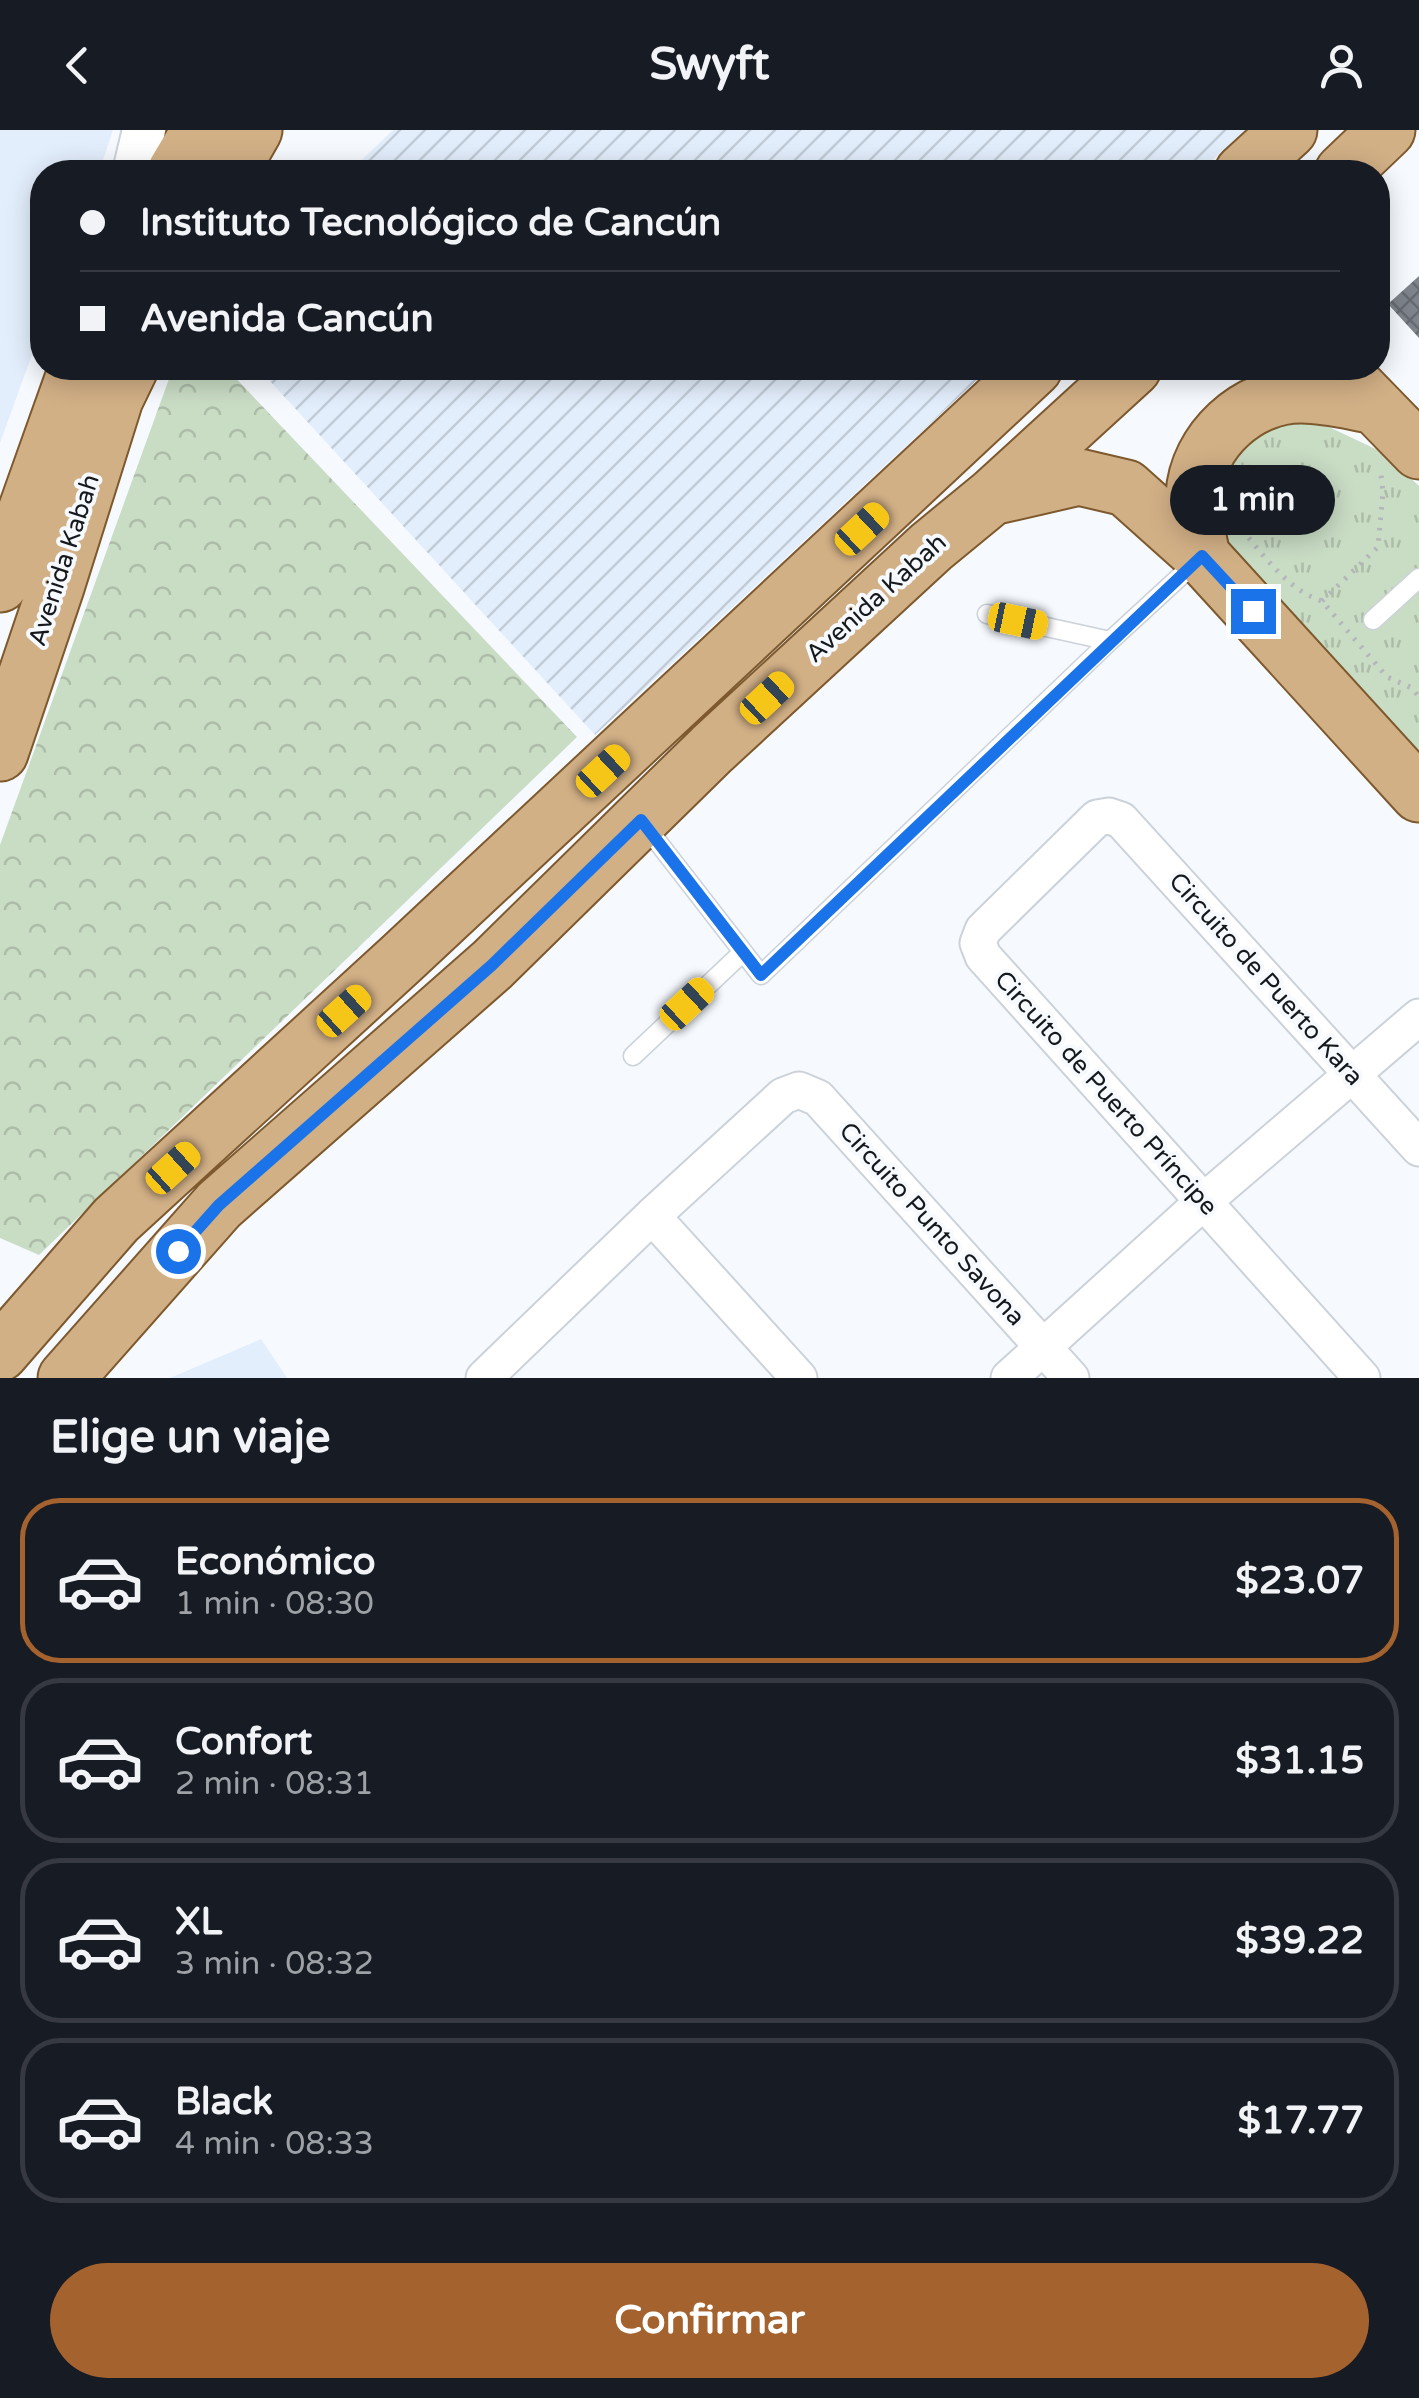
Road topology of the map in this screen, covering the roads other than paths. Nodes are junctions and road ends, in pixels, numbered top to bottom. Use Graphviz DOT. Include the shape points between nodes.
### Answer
graph roads {
  1 [pos="144,130"];
  2 [pos="200,130"];
  3 [pos="254,130"];
  4 [pos="1289,130"];
  5 [pos="1387,130"];
  6 [pos="137,160"];
  7 [pos="182,160"];
  8 [pos="237,160"];
  9 [pos="1256,160"];
  10 [pos="1355,160"];
  11 [pos="72,380"];
  12 [pos="75,380"];
  13 [pos="124,380"];
  14 [pos="1021,380"];
  15 [pos="1120,380"];
  16 [pos="1355,386"];
  17 [pos="1400,462"];
  18 [pos="993,496"];
  19 [pos="1221,542"];
  20 [pos="1419,578"];
  21 [pos="0,584"];
  22 [pos="56,587"];
  23 [pos="987,614"];
  24 [pos="1373,620"];
  25 [pos="1110,641"];
  26 [pos="0,753"];
  27 [pos="1419,794"];
  28 [pos="1108,816"];
  29 [pos="641,820"];
  30 [pos="742,953"];
  31 [pos="401,959"];
  32 [pos="1419,1017"];
  33 [pos="633,1056"];
  34 [pos="1354,1075"];
  35 [pos="1419,1148"];
  36 [pos="1204,1202"];
  37 [pos="652,1216"];
  38 [pos="158,1274"];
  39 [pos="14,1338"];
  40 [pos="1043,1347"];
  41 [pos="504,1371"];
  42 [pos="66,1378"];
  43 [pos="799,1378"];
  44 [pos="1009,1378"];
  45 [pos="1071,1378"];
  46 [pos="1362,1378"];
  1 -- 6 [label="street"];
  2 -- 7 [label="main road"];
  3 -- 8 [label="main road"];
  4 -- 9 [label="main road"];
  5 -- 10 [label="main road"];
  11 -- 21 [label="main road, Avenida Kabah"];
  12 -- 22 [label="main road"];
  13 -- 22 [label="main road, Avenida Kabah"];
  14 -- 31 [label="main road"];
  15 -- 18 [label="main road, Avenida Kabah"];
  16 -- 17 [label="main road"];
  16 -- 19 [label="main road" via="1272,400 1213,438 1194,492 1194,515"];
  18 -- 19 [label="main road" via="1078,477 1126,488"];
  18 -- 29 [label="main road, Avenida Kabah" via="930,547"];
  19 -- 25 [label="lane"];
  19 -- 27 [label="main road"];
  20 -- 24 [label="lane"];
  22 -- 26 [label="main road, Avenida Kabah"];
  23 -- 25 [label="lane"];
  25 -- 30 [label="lane" via="761,975"];
  28 -- 34 [label="street, Circuito de Puerto Kara" via="1121,820"];
  28 -- 36 [label="street, Circuito de Puerto Príncipe" via="1097,818 983,930 978,943 982,956"];
  29 -- 30 [label="lane"];
  29 -- 31 [label="main road"];
  29 -- 38 [label="main road, Avenida Kabah" via="492,965 219,1205"];
  30 -- 33 [label="lane"];
  31 -- 39 [label="main road" via="116,1220"];
  32 -- 34 [label="street"];
  34 -- 35 [label="street, Circuito de Puerto Kara"];
  34 -- 36 [label="street"];
  36 -- 40 [label="street"];
  36 -- 46 [label="street, Circuito de Puerto Príncipe"];
  37 -- 40 [label="street, Circuito Punto Savona" via="783,1096 799,1090 818,1098"];
  37 -- 41 [label="street"];
  37 -- 43 [label="street"];
  38 -- 39 [label="main road"];
  38 -- 42 [label="main road, Avenida Kabah"];
  40 -- 44 [label="street"];
  40 -- 45 [label="street, Circuito Punto Savona"];
}
